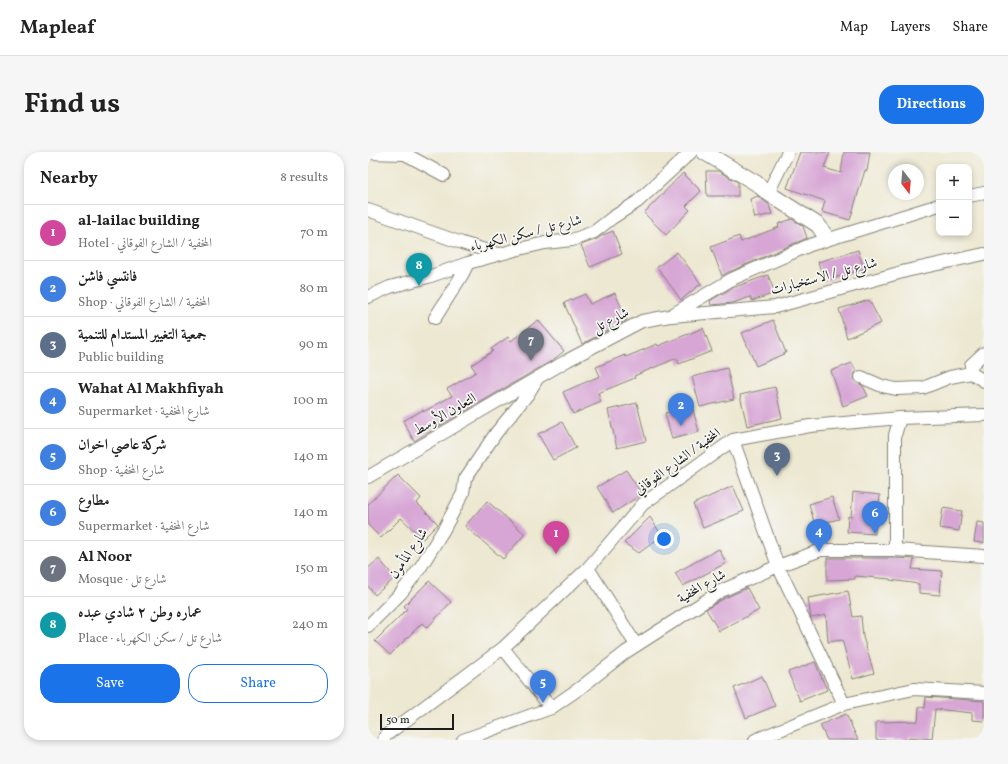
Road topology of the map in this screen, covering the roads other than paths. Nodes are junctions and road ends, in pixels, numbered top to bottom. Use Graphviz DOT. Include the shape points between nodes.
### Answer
graph roads {
  1 [pos="691,152"];
  2 [pos="704,152"];
  3 [pos="788,152"];
  4 [pos="368,153"];
  5 [pos="406,153"];
  6 [pos="444,175"];
  7 [pos="768,193"];
  8 [pos="984,193"];
  9 [pos="972,195"];
  10 [pos="936,206"];
  11 [pos="368,210"];
  12 [pos="825,239"];
  13 [pos="498,254"];
  14 [pos="984,254"];
  15 [pos="468,263"];
  16 [pos="368,297"];
  17 [pos="670,316"];
  18 [pos="435,318"];
  19 [pos="984,354"];
  20 [pos="971,373"];
  21 [pos="861,377"];
  22 [pos="538,378"];
  23 [pos="984,381"];
  24 [pos="984,415"];
  25 [pos="900,418"];
  26 [pos="733,440"];
  27 [pos="368,477"];
  28 [pos="464,491"];
  29 [pos="895,550"];
  30 [pos="984,556"];
  31 [pos="778,566"];
  32 [pos="588,568"];
  33 [pos="368,626"];
  34 [pos="636,645"];
  35 [pos="503,648"];
  36 [pos="984,693"];
  37 [pos="844,704"];
  38 [pos="551,708"];
  39 [pos="384,740"];
  40 [pos="463,740"];
  41 [pos="755,740"];
  1 -- 13 [label="street, شارع تل / سكن الكهرباء" via="637,202 594,232 572,240 545,243"];
  2 -- 7 [label="street" via="756,182"];
  3 -- 7 [label="street"];
  4 -- 5 [label="street"];
  5 -- 6 [label="street"];
  7 -- 12 [label="street" via="818,225"];
  8 -- 9 [label="street"];
  10 -- 12 [label="street, شارع تل"];
  11 -- 13 [label="street"];
  12 -- 17 [label="street, شارع تل" via="732,279"];
  13 -- 15 [label="street, شارع تل / سكن الكهرباء"];
  14 -- 17 [label="street, شارع تل / الاستخبارات" via="906,271 775,307"];
  15 -- 16 [label="street, شارع تل / سكن الكهرباء" via="428,277 390,286"];
  15 -- 18 [label="street"];
  17 -- 22 [label="street, شارع تل" via="642,322"];
  19 -- 20 [label="street" via="971,366"];
  20 -- 21 [label="street" via="950,377 923,388 896,389"];
  20 -- 23 [label="street"];
  22 -- 27 [label="street, التعاون الأوسط"];
  22 -- 28 [label="street, شارع تل" via="465,479"];
  24 -- 25 [label="street, المخفية / الشارع الفوقاني"];
  25 -- 26 [label="street, المخفية / الشارع الفوقاني" via="810,426"];
  25 -- 29 [label="street" via="895,435"];
  26 -- 31 [label="street"];
  26 -- 32 [label="street, المخفية / الشارع الفوقاني" via="643,504"];
  28 -- 33 [label="street, شارع المأمون" via="420,568 396,598"];
  29 -- 30 [label="street, شارع المخفية"];
  29 -- 31 [label="street, شارع المخفية" via="821,550"];
  31 -- 34 [label="street, شارع المخفية" via="721,591"];
  31 -- 37 [label="street"];
  32 -- 34 [label="street"];
  32 -- 35 [label="street, المخفية / الشارع الفوقاني"];
  34 -- 38 [label="street, شارع المخفية"];
  35 -- 38 [label="street"];
  35 -- 39 [label="street, المخفية / الشارع الفوقاني" via="385,736"];
  36 -- 37 [label="street" via="914,689"];
  37 -- 41 [label="street"];
  38 -- 40 [label="street, شارع المخفية"];
}
